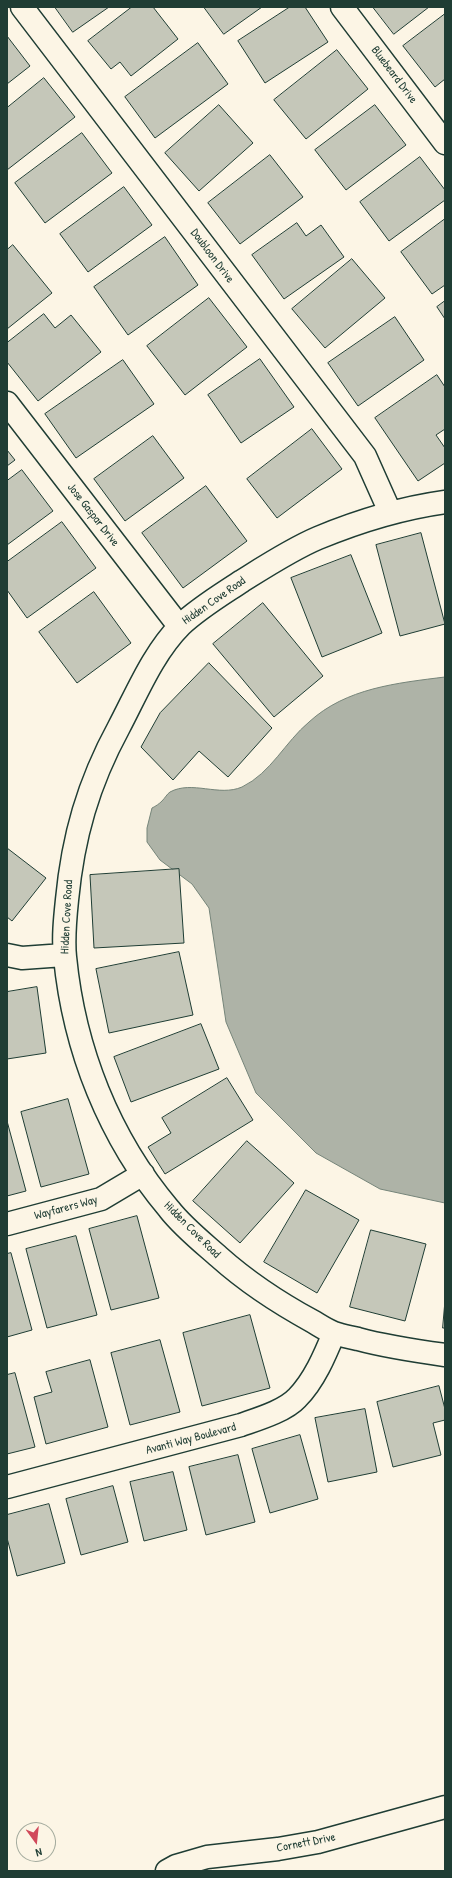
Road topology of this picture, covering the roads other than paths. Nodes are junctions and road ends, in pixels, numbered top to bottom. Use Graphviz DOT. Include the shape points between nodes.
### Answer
graph roads {
  1 [pos="22,7"];
  2 [pos="342,7"];
  3 [pos="445,143"];
  4 [pos="7,403"];
  5 [pos="445,502"];
  6 [pos="390,512"];
  7 [pos="180,626"];
  8 [pos="7,955"];
  9 [pos="64,955"];
  10 [pos="143,1174"];
  11 [pos="7,1224"];
  12 [pos="334,1333"];
  13 [pos="445,1355"];
  14 [pos="7,1487"];
  15 [pos="445,1807"];
  16 [pos="167,1871"];
  1 -- 6 [label="street, Doubloon Drive" via="365,456"];
  2 -- 3 [label="street, Bluebeard Drive"];
  4 -- 7 [label="street, Jose Gaspar Drive"];
  5 -- 6 [label="street, Hidden Cove Road"];
  6 -- 7 [label="street, Hidden Cove Road" via="316,538 213,599"];
  7 -- 9 [label="street, Hidden Cove Road" via="157,656 102,757 86,799 70,870"];
  8 -- 9 [label="street" via="22,958"];
  9 -- 10 [label="street, Hidden Cove Road" via="83,1051 103,1105"];
  10 -- 11 [label="street, Wayfarers Way" via="100,1199"];
  10 -- 12 [label="street, Hidden Cove Road" via="170,1210 235,1271 285,1305"];
  12 -- 13 [label="street, Hidden Cove Road" via="392,1348"];
  12 -- 14 [label="street, Avanti Way Boulevard" via="320,1365 297,1399 271,1415"];
  15 -- 16 [label="street, Cornett Drive" via="318,1842 207,1857"];
}
